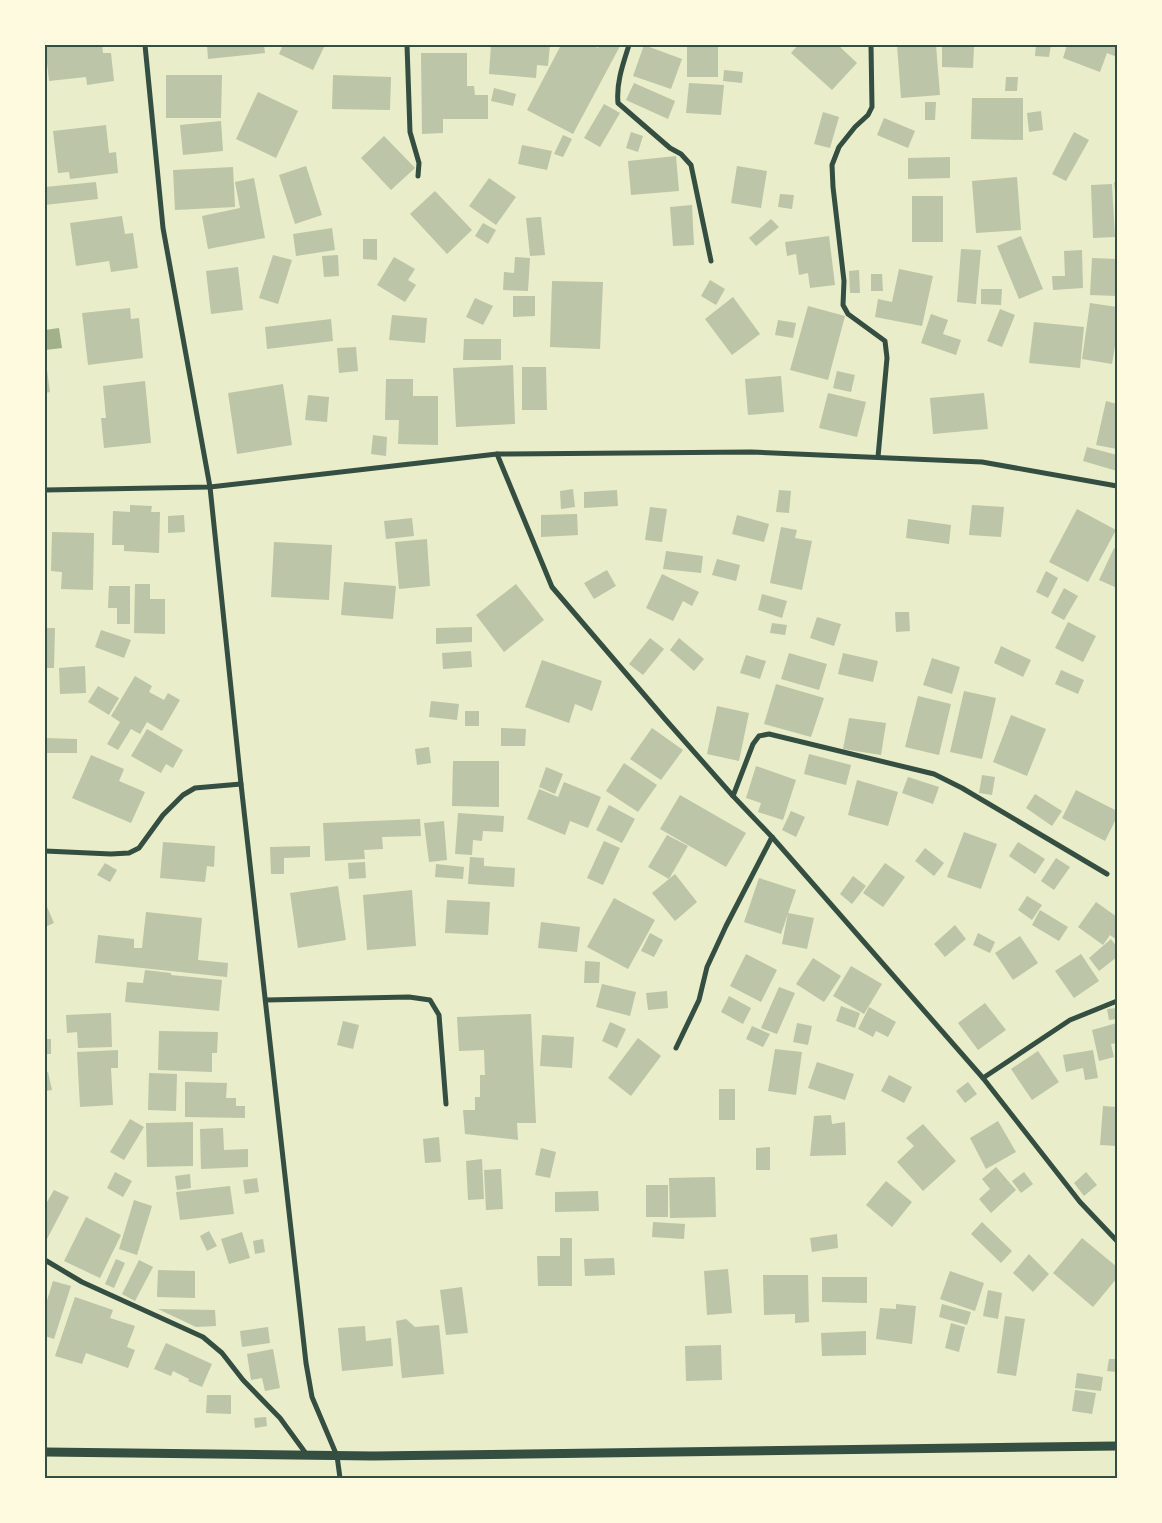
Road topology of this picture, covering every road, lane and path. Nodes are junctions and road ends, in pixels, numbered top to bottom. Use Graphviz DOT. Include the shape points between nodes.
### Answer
graph roads {
  1 [pos="145,45"];
  2 [pos="407,45"];
  3 [pos="629,45"];
  4 [pos="871,45"];
  5 [pos="418,176"];
  6 [pos="711,261"];
  7 [pos="497,454"];
  8 [pos="878,457"];
  9 [pos="1117,486"];
  10 [pos="210,487"];
  11 [pos="45,490"];
  12 [pos="241,784"];
  13 [pos="733,796"];
  14 [pos="772,837"];
  15 [pos="45,851"];
  16 [pos="1107,874"];
  17 [pos="266,1000"];
  18 [pos="1117,1001"];
  19 [pos="676,1048"];
  20 [pos="983,1078"];
  21 [pos="446,1104"];
  22 [pos="1117,1241"];
  23 [pos="45,1260"];
  24 [pos="1117,1446"];
  25 [pos="45,1452"];
  26 [pos="307,1455"];
  27 [pos="337,1456"];
  28 [pos="340,1478"];
  1 -- 10 [label="street" via="164,228"];
  2 -- 5 [label="street" via="410,132 419,164"];
  3 -- 6 [label="street" via="617,92 618,103 691,165"];
  4 -- 8 [label="street" via="872,107 839,147 832,165 844,281 843,306 848,314 885,341 887,358"];
  7 -- 8 [label="street" via="751,452"];
  7 -- 10 [label="street"];
  7 -- 13 [label="street" via="552,587"];
  8 -- 9 [label="street" via="982,462"];
  10 -- 11 [label="street"];
  10 -- 12 [label="street"];
  12 -- 15 [label="street" via="195,788 182,795 139,848 130,853"];
  12 -- 17 [label="street"];
  13 -- 14 [label="street"];
  13 -- 16 [label="street" via="753,744 759,736 769,734 934,774"];
  14 -- 19 [label="street" via="706,967 699,1000"];
  14 -- 20 [label="street"];
  17 -- 21 [label="street" via="409,997 430,1000 440,1015"];
  17 -- 27 [label="street" via="306,1363 312,1397"];
  18 -- 20 [label="street" via="1070,1020"];
  20 -- 22 [label="street" via="1080,1202"];
  23 -- 26 [label="street" via="82,1282 203,1337 222,1353 280,1418"];
  24 -- 27 [label="street"];
  25 -- 26 [label="street"];
  26 -- 27 [label="street"];
  27 -- 28 [label="street"];
}
